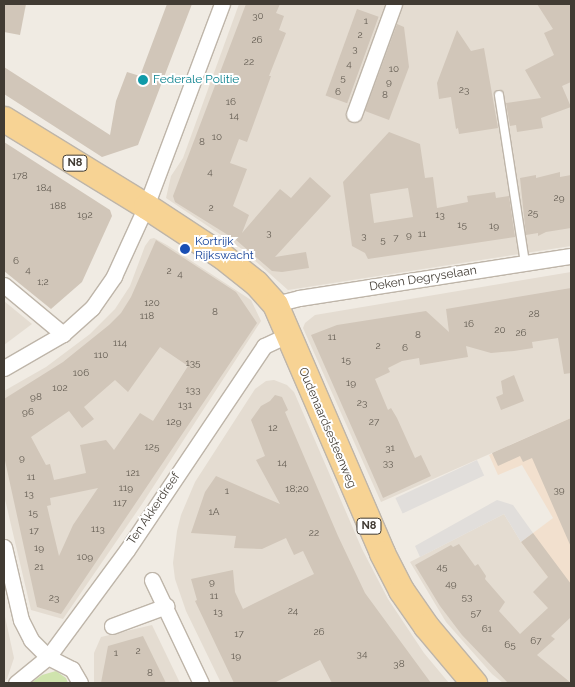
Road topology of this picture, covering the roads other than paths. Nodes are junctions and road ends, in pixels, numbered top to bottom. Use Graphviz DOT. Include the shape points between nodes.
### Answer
graph roads {
  1 [pos="222,4"];
  2 [pos="394,4"];
  3 [pos="499,95"];
  4 [pos="354,114"];
  5 [pos="4,119"];
  6 [pos="146,206"];
  7 [pos="571,256"];
  8 [pos="525,263"];
  9 [pos="4,285"];
  10 [pos="275,304"];
  11 [pos="63,334"];
  12 [pos="288,335"];
  13 [pos="4,368"];
  14 [pos="4,547"];
  15 [pos="152,580"];
  16 [pos="166,606"];
  17 [pos="112,626"];
  18 [pos="48,657"];
  19 [pos="16,683"];
  20 [pos="80,683"];
  21 [pos="201,683"];
  22 [pos="474,683"];
  1 -- 6 [label="street"];
  2 -- 4 [label="street"];
  3 -- 8 [label="lane"];
  5 -- 6 [label="main road, N8"];
  6 -- 10 [label="main road, Oudenaardsesteenweg / N8" via="232,263"];
  6 -- 11 [label="street" via="114,276 92,308"];
  7 -- 8 [label="street, Deken Degryselaan"];
  8 -- 10 [label="street, Deken Degryselaan"];
  9 -- 11 [label="street"];
  10 -- 12 [label="main road, Oudenaardsesteenweg / N8"];
  11 -- 13 [label="street"];
  12 -- 18 [label="street, Ten Akkerdreef" via="264,346 127,550"];
  12 -- 22 [label="main road, Oudenaardsesteenweg / N8" via="356,497 401,590 442,647"];
  14 -- 18 [label="street" via="21,620 31,640"];
  15 -- 16 [label="street"];
  16 -- 17 [label="street"];
  16 -- 21 [label="street"];
  18 -- 19 [label="street, Ten Akkerdreef"];
  18 -- 20 [label="street" via="72,669"];
}
